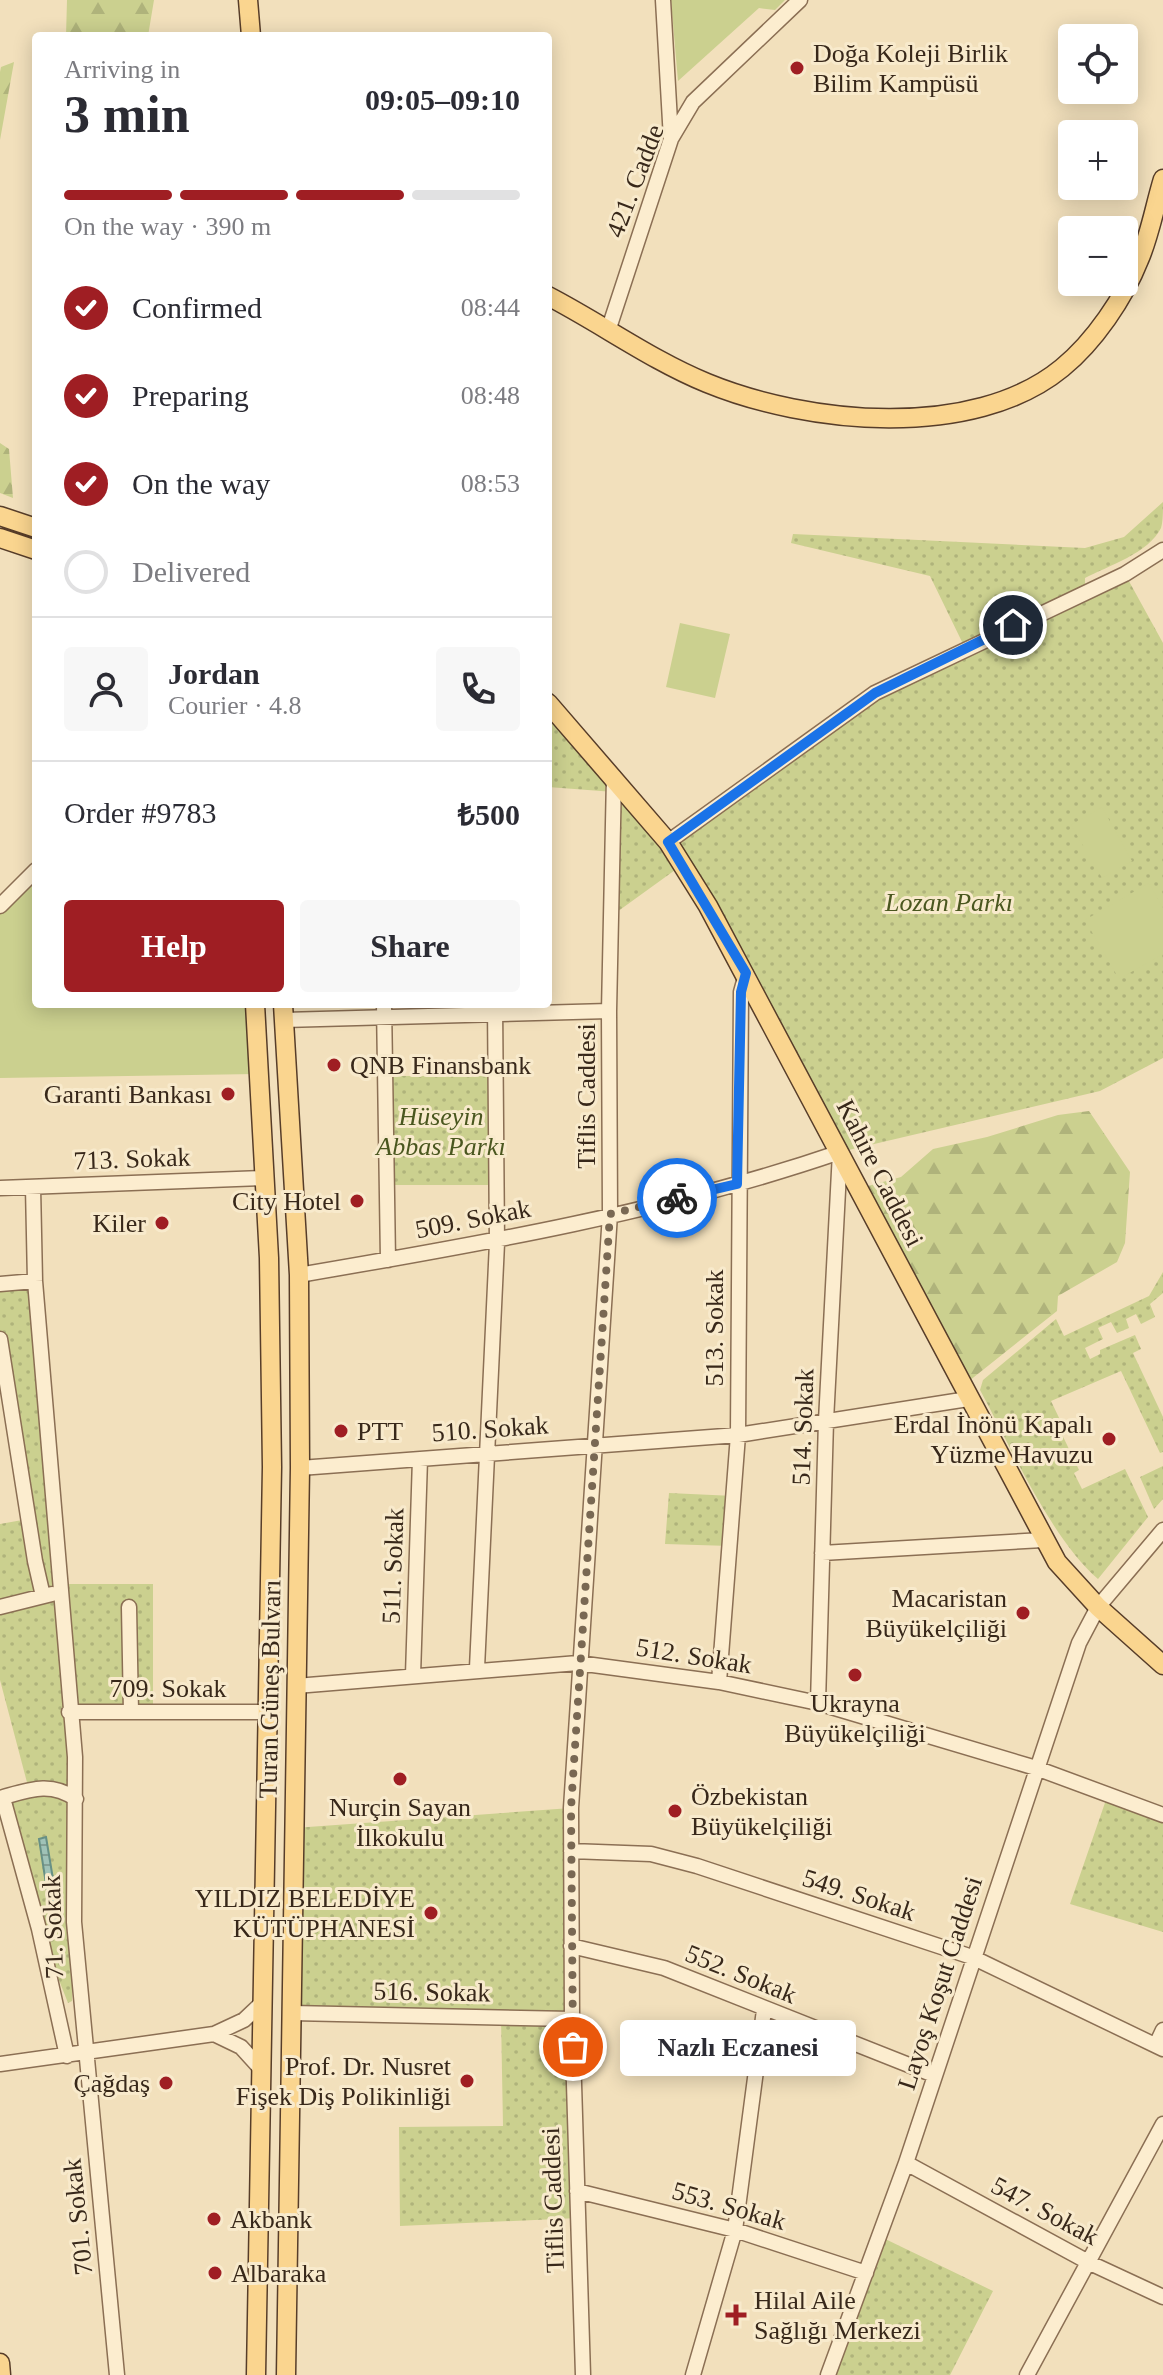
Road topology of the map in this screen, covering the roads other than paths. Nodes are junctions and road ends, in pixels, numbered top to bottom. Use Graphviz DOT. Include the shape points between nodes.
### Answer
graph roads {
  1 [pos="248,0"];
  2 [pos="663,0"];
  3 [pos="800,0"];
  4 [pos="251,32"];
  5 [pos="671,139"];
  6 [pos="1163,179"];
  7 [pos="552,298"];
  8 [pos="609,328"];
  9 [pos="0,516"];
  10 [pos="32,527"];
  11 [pos="0,538"];
  12 [pos="32,549"];
  13 [pos="1163,550"];
  14 [pos="552,707"];
  15 [pos="614,776"];
  16 [pos="668,842"];
  17 [pos="32,874"];
  18 [pos="0,906"];
  19 [pos="746,973"];
  20 [pos="255,1008"];
  21 [pos="495,1009"];
  22 [pos="384,1011"];
  23 [pos="609,1011"];
  24 [pos="284,1012"];
  25 [pos="840,1152"];
  26 [pos="265,1178"];
  27 [pos="737,1184"];
  28 [pos="33,1187"];
  29 [pos="0,1188"];
  30 [pos="610,1214"];
  31 [pos="497,1243"];
  32 [pos="388,1260"];
  33 [pos="299,1275"];
  34 [pos="35,1281"];
  35 [pos="0,1284"];
  36 [pos="0,1339"];
  37 [pos="968,1399"];
  38 [pos="826,1421"];
  39 [pos="738,1435"];
  40 [pos="596,1445"];
  41 [pos="488,1454"];
  42 [pos="420,1459"];
  43 [pos="300,1468"];
  44 [pos="56,1516"];
  45 [pos="28,1519"];
  46 [pos="1163,1530"];
  47 [pos="1043,1540"];
  48 [pos="822,1553"];
  49 [pos="60,1592"];
  50 [pos="43,1596"];
  51 [pos="0,1607"];
  52 [pos="129,1607"];
  53 [pos="1098,1607"];
  54 [pos="578,1663"];
  55 [pos="1163,1665"];
  56 [pos="477,1668"];
  57 [pos="413,1675"];
  58 [pos="719,1682"];
  59 [pos="296,1686"];
  60 [pos="818,1703"];
  61 [pos="69,1712"];
  62 [pos="131,1712"];
  63 [pos="267,1712"];
  64 [pos="1036,1768"];
  65 [pos="1,1798"];
  66 [pos="76,1799"];
  67 [pos="1163,1815"];
  68 [pos="571,1851"];
  69 [pos="571,1946"];
  70 [pos="972,1957"];
  71 [pos="263,2002"];
  72 [pos="764,2010"];
  73 [pos="292,2013"];
  74 [pos="572,2019"];
  75 [pos="1163,2030"];
  76 [pos="214,2034"];
  77 [pos="1160,2047"];
  78 [pos="83,2054"];
  79 [pos="67,2056"];
  80 [pos="0,2064"];
  81 [pos="261,2069"];
  82 [pos="934,2075"];
  83 [pos="1163,2124"];
  84 [pos="906,2163"];
  85 [pos="577,2191"];
  86 [pos="735,2230"];
  87 [pos="1090,2263"];
  88 [pos="866,2273"];
  89 [pos="1163,2297"];
  90 [pos="0,2363"];
  91 [pos="1,2375"];
  92 [pos="117,2375"];
  93 [pos="256,2375"];
  94 [pos="286,2375"];
  95 [pos="583,2375"];
  96 [pos="693,2375"];
  97 [pos="828,2375"];
  98 [pos="1027,2375"];
  1 -- 4 [label="main road"];
  2 -- 5 [label="street"];
  3 -- 5 [label="street, 421. Cadde" via="693,102"];
  5 -- 8 [label="street, 421. Cadde"];
  6 -- 8 [label="main road" via="1139,261 1090,339 1051,375 1020,393 969,410 882,418 764,400 659,361"];
  7 -- 8 [label="main road"];
  9 -- 10 [label="main road"];
  11 -- 12 [label="main road"];
  13 -- 16 [label="street" via="1125,574 875,693"];
  14 -- 15 [label="main road, Kahire Caddesi"];
  15 -- 16 [label="main road, Kahire Caddesi"];
  15 -- 23 [label="street, Tiflis Caddesi"];
  16 -- 19 [label="main road, Kahire Caddesi"];
  17 -- 18 [label="street"];
  19 -- 25 [label="main road, Kahire Caddesi"];
  19 -- 27 [label="street, 513. Sokak" via="741,992"];
  20 -- 26 [label="main road, Turan Güneş Bulvarı"];
  21 -- 22 [label="street"];
  21 -- 23 [label="street"];
  21 -- 31 [label="street"];
  22 -- 24 [label="street"];
  22 -- 32 [label="street"];
  23 -- 30 [label="street, Tiflis Caddesi"];
  24 -- 33 [label="main road, Turan Güneş Bulvarı"];
  25 -- 27 [label="street, 509. Sokak"];
  25 -- 37 [label="main road, Kahire Caddesi"];
  25 -- 38 [label="street, 514. Sokak"];
  26 -- 28 [label="street, 713. Sokak"];
  26 -- 63 [label="main road, Turan Güneş Bulvarı" via="272,1467"];
  27 -- 30 [label="street, 509. Sokak"];
  27 -- 39 [label="street, 513. Sokak"];
  28 -- 29 [label="street, 713. Sokak"];
  28 -- 34 [label="street, 71. Sokak"];
  30 -- 31 [label="street, 509. Sokak"];
  30 -- 40 [label="street, Tiflis Caddesi"];
  31 -- 32 [label="street, 509. Sokak"];
  31 -- 41 [label="street"];
  32 -- 33 [label="street, 509. Sokak"];
  33 -- 43 [label="main road, Turan Güneş Bulvarı"];
  34 -- 35 [label="street"];
  34 -- 44 [label="street, 71. Sokak"];
  36 -- 45 [label="street"];
  37 -- 38 [label="street, 510. Sokak"];
  37 -- 47 [label="main road, Kahire Caddesi"];
  38 -- 39 [label="street, 510. Sokak"];
  38 -- 48 [label="street, 514. Sokak"];
  39 -- 40 [label="street, 510. Sokak"];
  39 -- 58 [label="street, 513. Sokak"];
  40 -- 41 [label="street, 510. Sokak"];
  40 -- 54 [label="street, Tiflis Caddesi"];
  41 -- 42 [label="street, 510. Sokak"];
  41 -- 56 [label="street"];
  42 -- 43 [label="street, 510. Sokak"];
  42 -- 57 [label="street, 511. Sokak"];
  43 -- 59 [label="main road, Turan Güneş Bulvarı"];
  44 -- 45 [label="street"];
  44 -- 49 [label="street, 71. Sokak"];
  45 -- 50 [label="street"];
  46 -- 53 [label="street, Layoş Koşut Caddesi"];
  47 -- 48 [label="street"];
  47 -- 53 [label="main road, Kahire Caddesi"];
  48 -- 60 [label="street, 514. Sokak"];
  49 -- 50 [label="street"];
  49 -- 61 [label="street, 71. Sokak"];
  50 -- 51 [label="street"];
  52 -- 62 [label="street"];
  53 -- 55 [label="main road, Kahire Caddesi"];
  53 -- 64 [label="street, Layoş Koşut Caddesi" via="1079,1643"];
  54 -- 56 [label="street, 512. Sokak"];
  54 -- 58 [label="street, 512. Sokak"];
  54 -- 68 [label="street, Tiflis Caddesi"];
  56 -- 57 [label="street, 512. Sokak"];
  57 -- 59 [label="street, 512. Sokak"];
  58 -- 60 [label="street, 512. Sokak"];
  59 -- 73 [label="main road, Turan Güneş Bulvarı"];
  60 -- 64 [label="street, 512. Sokak"];
  61 -- 62 [label="street, 709. Sokak"];
  61 -- 66 [label="street, 71. Sokak"];
  62 -- 63 [label="street, 709. Sokak"];
  63 -- 71 [label="main road, Turan Güneş Bulvarı"];
  64 -- 67 [label="street, 512. Sokak"];
  64 -- 70 [label="street, Layoş Koşut Caddesi"];
  65 -- 66 [label="street" via="60,1788"];
  65 -- 79 [label="street" via="39,1929"];
  66 -- 78 [label="street, 71. Sokak" via="74,1922"];
  68 -- 69 [label="street, Tiflis Caddesi"];
  68 -- 70 [label="street, 549. Sokak" via="651,1854 697,1866"];
  69 -- 72 [label="street, 552. Sokak" via="664,1968"];
  69 -- 74 [label="street, Tiflis Caddesi"];
  70 -- 77 [label="street, 549. Sokak"];
  70 -- 82 [label="street, Layoş Koşut Caddesi"];
  71 -- 76 [label="street" via="244,2020"];
  71 -- 81 [label="main road, Turan Güneş Bulvarı"];
  72 -- 82 [label="street, 552. Sokak"];
  72 -- 86 [label="street"];
  73 -- 74 [label="street, 516. Sokak"];
  73 -- 94 [label="main road, Turan Güneş Bulvarı"];
  74 -- 85 [label="street, Tiflis Caddesi"];
  75 -- 77 [label="street"];
  76 -- 78 [label="street"];
  76 -- 81 [label="street" via="251,2055"];
  78 -- 79 [label="street"];
  78 -- 92 [label="street, 701. Sokak"];
  79 -- 80 [label="street"];
  81 -- 93 [label="main road, Turan Güneş Bulvarı"];
  82 -- 84 [label="street, Layoş Koşut Caddesi"];
  83 -- 87 [label="street"];
  84 -- 87 [label="street, 547. Sokak"];
  84 -- 88 [label="street, Layoş Koşut Caddesi"];
  85 -- 86 [label="street, 553. Sokak"];
  85 -- 95 [label="street, Tiflis Caddesi"];
  86 -- 88 [label="street, 553. Sokak"];
  86 -- 96 [label="street"];
  87 -- 89 [label="street, 547. Sokak"];
  87 -- 98 [label="street"];
  88 -- 97 [label="street, Layoş Koşut Caddesi"];
  90 -- 91 [label="main road"];
}
